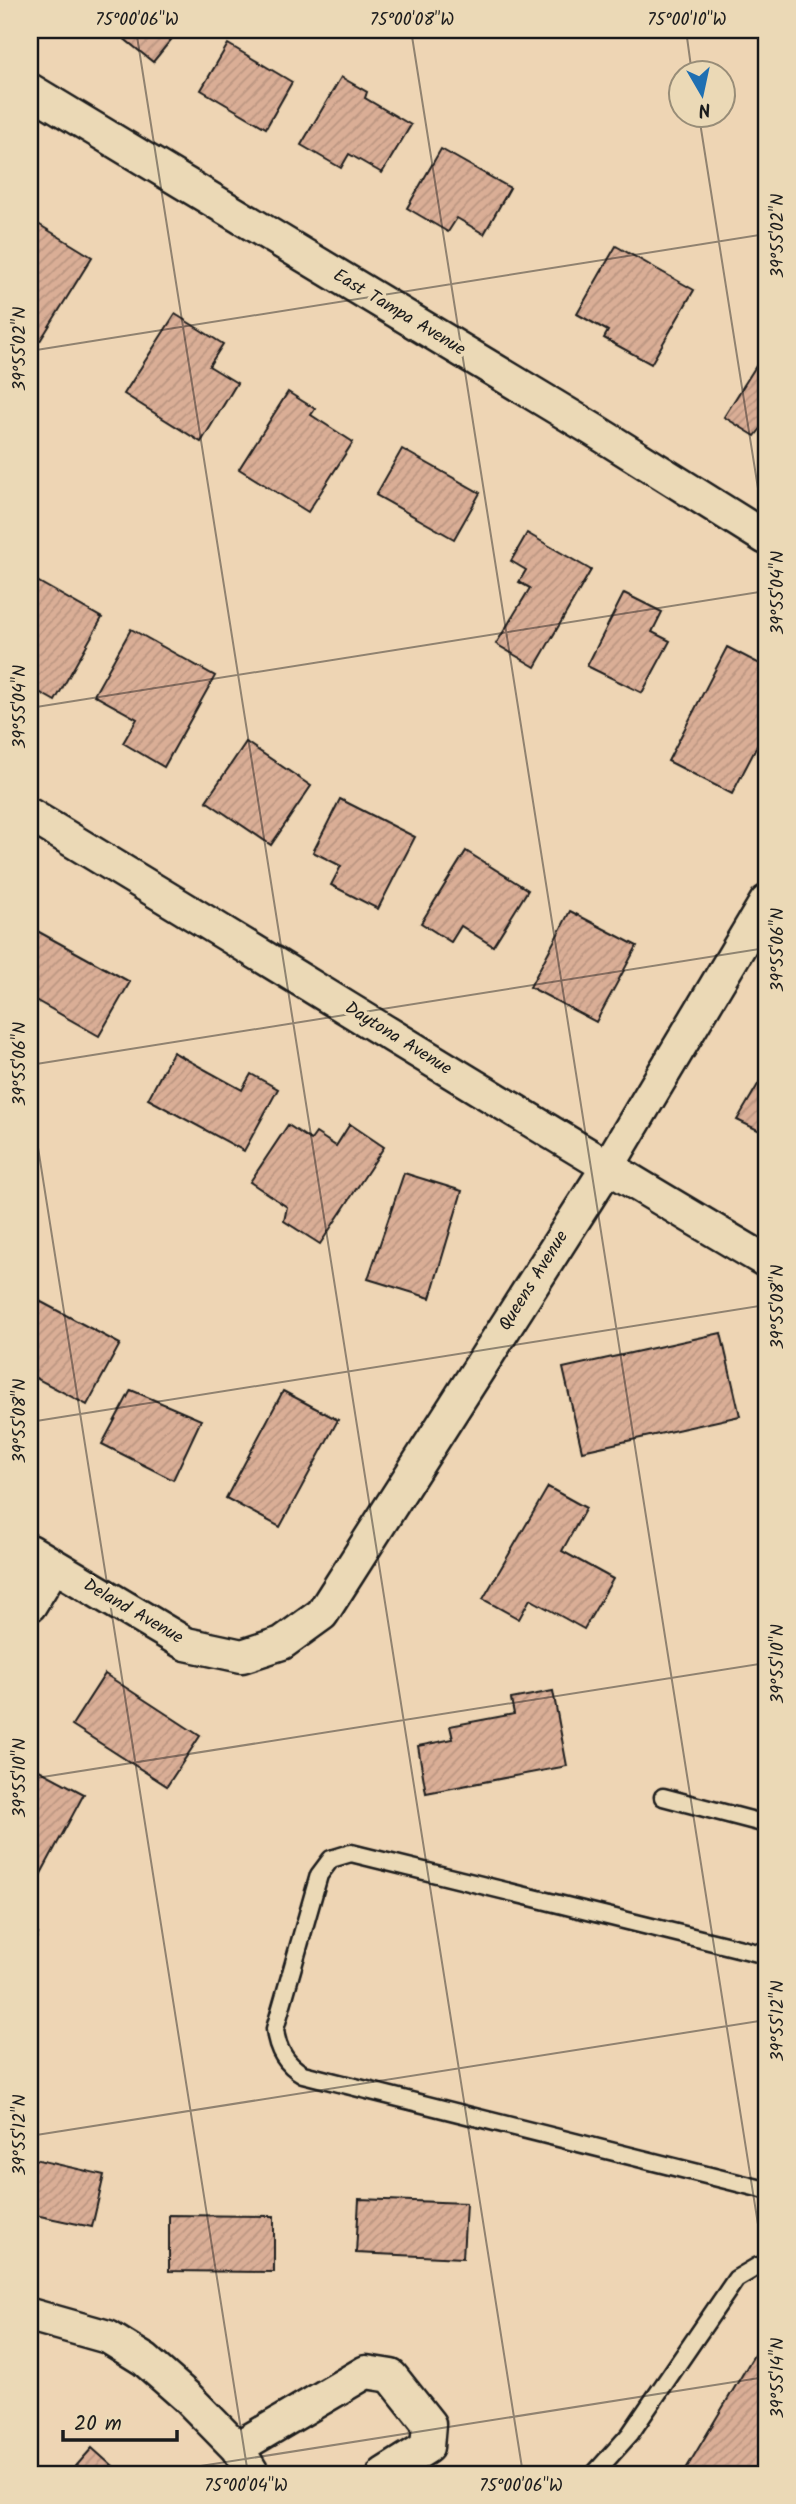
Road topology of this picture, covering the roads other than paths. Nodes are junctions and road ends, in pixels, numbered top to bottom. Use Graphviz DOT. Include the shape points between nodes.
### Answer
graph roads {
  1 [pos="30,90"];
  2 [pos="766,538"];
  3 [pos="30,815"];
  4 [pos="766,902"];
  5 [pos="607,1168"];
  6 [pos="766,1261"];
  7 [pos="42,1558"];
  8 [pos="30,1605"];
  9 [pos="282,1643"];
  10 [pos="663,1797"];
  11 [pos="766,1824"];
  12 [pos="766,1955"];
  13 [pos="766,2190"];
  14 [pos="766,2270"];
  15 [pos="30,2315"];
  16 [pos="245,2461"];
  17 [pos="384,2474"];
  18 [pos="594,2474"];
  1 -- 2 [label="street, East Tampa Avenue"];
  3 -- 5 [label="street, Daytona Avenue"];
  4 -- 5 [label="street, Queens Avenue"];
  5 -- 6 [label="street, Daytona Avenue"];
  5 -- 9 [label="street, Queens Avenue" via="322,1614"];
  7 -- 8 [label="street"];
  7 -- 9 [label="street, Deland Avenue" via="186,1644 242,1656"];
  10 -- 11 [label="lane"];
  12 -- 13 [label="lane" via="348,1853 331,1859 319,1875 275,2032 284,2059 303,2074"];
  14 -- 18 [label="lane" via="758,2266 736,2279 631,2434"];
  15 -- 16 [label="street" via="108,2337 145,2360"];
  16 -- 17 [label="street" via="366,2372 391,2376 429,2424 427,2447"];
}
